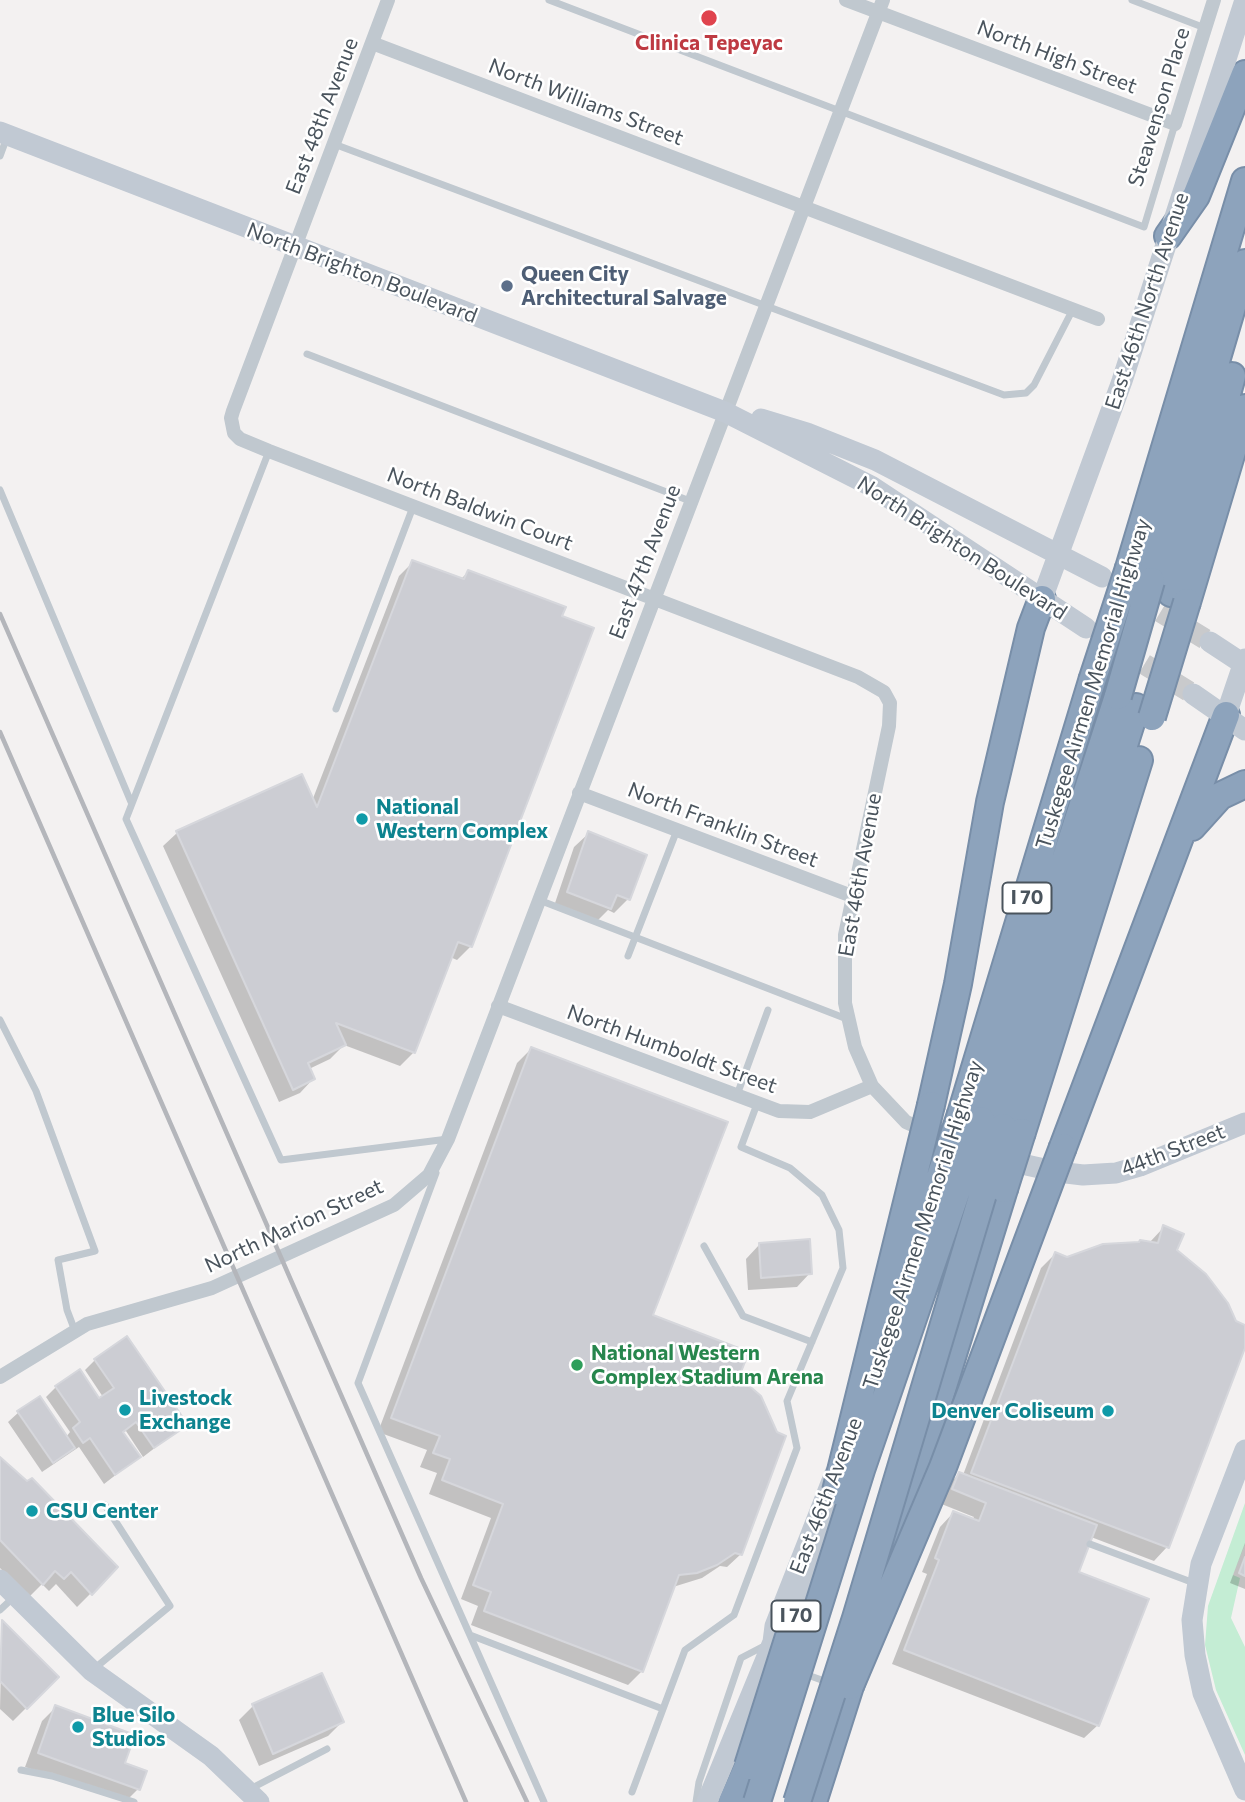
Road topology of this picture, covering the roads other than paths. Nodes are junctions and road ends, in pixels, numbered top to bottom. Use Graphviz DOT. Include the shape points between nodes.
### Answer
graph roads {
  1 [pos="388,0"];
  2 [pos="549,0"];
  3 [pos="846,0"];
  4 [pos="1132,0"];
  5 [pos="1214,0"];
  6 [pos="1245,0"];
  7 [pos="881,6"];
  8 [pos="1205,28"];
  9 [pos="372,43"];
  10 [pos="1245,74"];
  11 [pos="840,112"];
  12 [pos="1175,124"];
  13 [pos="4,133"];
  14 [pos="334,143"];
  15 [pos="0,156"];
  16 [pos="1245,181"];
  17 [pos="804,208"];
  18 [pos="1156,231"];
  19 [pos="295,246"];
  20 [pos="1245,263"];
  21 [pos="766,306"];
  22 [pos="1073,309"];
  23 [pos="1098,319"];
  24 [pos="1245,329"];
  25 [pos="307,354"];
  26 [pos="1245,408"];
  27 [pos="725,412"];
  28 [pos="269,451"];
  29 [pos="0,489"];
  30 [pos="690,501"];
  31 [pos="413,506"];
  32 [pos="1059,554"];
  33 [pos="1102,577"];
  34 [pos="1160,586"];
  35 [pos="654,598"];
  36 [pos="1041,599"];
  37 [pos="1086,628"];
  38 [pos="1210,642"];
  39 [pos="1244,662"];
  40 [pos="1192,694"];
  41 [pos="890,703"];
  42 [pos="1135,707"];
  43 [pos="336,709"];
  44 [pos="1236,722"];
  45 [pos="1245,784"];
  46 [pos="579,793"];
  47 [pos="132,803"];
  48 [pos="677,830"];
  49 [pos="1177,848"];
  50 [pos="852,896"];
  51 [pos="538,900"];
  52 [pos="635,937"];
  53 [pos="628,956"];
  54 [pos="498,1006"];
  55 [pos="768,1010"];
  56 [pos="847,1019"];
  57 [pos="0,1020"];
  58 [pos="872,1086"];
  59 [pos="736,1097"];
  60 [pos="757,1104"];
  61 [pos="992,1123"];
  62 [pos="1245,1124"];
  63 [pos="448,1139"];
  64 [pos="970,1150"];
  65 [pos="704,1246"];
  66 [pos="75,1331"];
  67 [pos="812,1342"];
  68 [pos="0,1377"];
  69 [pos="1245,1450"];
  70 [pos="844,1465"];
  71 [pos="105,1505"];
  72 [pos="1090,1544"];
  73 [pos="0,1580"];
  74 [pos="1196,1583"];
  75 [pos="16,1595"];
  76 [pos="0,1610"];
  77 [pos="470,1635"];
  78 [pos="769,1651"];
  79 [pos="92,1671"];
  80 [pos="840,1685"];
  81 [pos="663,1709"];
  82 [pos="327,1749"];
  83 [pos="748,1766"];
  84 [pos="21,1770"];
  85 [pos="1245,1790"];
  86 [pos="632,1792"];
  87 [pos="254,1796"];
  88 [pos="134,1802"];
  89 [pos="544,1802"];
  90 [pos="696,1802"];
  91 [pos="708,1802"];
  92 [pos="732,1802"];
  93 [pos="738,1802"];
  94 [pos="757,1802"];
  95 [pos="797,1802"];
  96 [pos="813,1802"];
  1 -- 9 [label="street, East 48th Avenue"];
  2 -- 11 [label="lane"];
  3 -- 7 [label="street, North High Street"];
  4 -- 8 [label="lane"];
  5 -- 8 [label="street, Steavenson Place"];
  6 -- 18 [label="main road, East 46th North Avenue"];
  7 -- 11 [label="street, East 47th Avenue"];
  7 -- 12 [label="street, North High Street"];
  8 -- 12 [label="street, Steavenson Place"];
  9 -- 14 [label="street, East 48th Avenue"];
  9 -- 17 [label="street, North Williams Street"];
  10 -- 18 [label="highway" via="1196,196"];
  11 -- 17 [label="street, East 47th Avenue"];
  11 -- 18 [label="lane"];
  12 -- 18 [label="lane, Steavenson Place"];
  13 -- 15 [label="lane"];
  13 -- 19 [label="main road, North Brighton Boulevard"];
  14 -- 19 [label="street, East 48th Avenue"];
  14 -- 21 [label="lane"];
  16 -- 34 [label="highway, Tuskegee Airmen Memorial Highway / I 70"];
  17 -- 21 [label="street, East 47th Avenue"];
  17 -- 22 [label="street"];
  18 -- 32 [label="main road, East 46th North Avenue" via="1122,381"];
  19 -- 27 [label="main road, North Brighton Boulevard"];
  19 -- 28 [label="street, North Baldwin Court" via="231,418 240,439"];
  20 -- 34 [label="highway"];
  21 -- 22 [label="lane" via="989,391 1017,396 1034,385"];
  21 -- 27 [label="street, East 47th Avenue"];
  22 -- 23 [label="street"];
  24 -- 34 [label="highway"];
  25 -- 30 [label="lane"];
  26 -- 34 [label="highway, Tuskegee Airmen Memorial Highway / I 70"];
  27 -- 30 [label="street, East 47th Avenue"];
  27 -- 32 [label="main road, North Brighton Boulevard" via="784,425 865,456"];
  27 -- 36 [label="main road, North Brighton Boulevard" via="871,486"];
  28 -- 31 [label="street, North Baldwin Court"];
  28 -- 47 [label="lane"];
  29 -- 47 [label="lane"];
  30 -- 35 [label="street, East 47th Avenue"];
  31 -- 35 [label="street, North Baldwin Court"];
  31 -- 43 [label="lane"];
  32 -- 33 [label="main road, North Brighton Boulevard"];
  32 -- 36 [label="main road, East 46th North Avenue"];
  34 -- 42 [label="highway, Tuskegee Airmen Memorial Highway / I 70, bridge"];
  34 -- 42 [label="highway, bridge"];
  34 -- 61 [label="highway, Tuskegee Airmen Memorial Highway / I 70, bridge" via="1092,681"];
  35 -- 41 [label="street, North Baldwin Court" via="877,686"];
  35 -- 46 [label="street, East 47th Avenue"];
  36 -- 37 [label="main road, North Brighton Boulevard"];
  36 -- 70 [label="highway, bridge" via="992,789 932,1105"];
  38 -- 39 [label="main road"];
  39 -- 44 [label="main road"];
  40 -- 44 [label="main road"];
  41 -- 50 [label="street, East 46th Avenue"];
  42 -- 61 [label="highway, Tuskegee Airmen Memorial Highway / I 70"];
  42 -- 61 [label="highway"];
  44 -- 49 [label="highway"];
  45 -- 49 [label="highway" via="1212,803"];
  46 -- 48 [label="street, North Franklin Street"];
  46 -- 51 [label="street, East 47th Avenue"];
  47 -- 63 [label="lane" via="126,819 281,1160"];
  48 -- 50 [label="street, North Franklin Street"];
  48 -- 52 [label="lane"];
  49 -- 80 [label="highway, bridge" via="943,1467"];
  50 -- 56 [label="street, East 46th Avenue" via="843,960"];
  51 -- 52 [label="lane"];
  51 -- 54 [label="street, East 47th Avenue"];
  52 -- 53 [label="lane"];
  52 -- 56 [label="lane"];
  54 -- 59 [label="street, North Humboldt Street"];
  54 -- 63 [label="street, East 47th Avenue"];
  55 -- 59 [label="lane"];
  56 -- 58 [label="street, East 46th Avenue"];
  57 -- 66 [label="lane" via="36,1091 95,1251 58,1260"];
  58 -- 60 [label="street, North Humboldt Street" via="802,1114"];
  58 -- 64 [label="street, 44th Street" via="906,1122"];
  59 -- 60 [label="street, North Humboldt Street"];
  60 -- 67 [label="lane" via="741,1147 790,1168 806,1181 822,1195 839,1230 843,1268"];
  61 -- 70 [label="highway, Tuskegee Airmen Memorial Highway / I 70, bridge"];
  61 -- 80 [label="highway, Tuskegee Airmen Memorial Highway / I 70, bridge"];
  61 -- 94 [label="highway, bridge" via="861,1470"];
  61 -- 95 [label="highway, bridge" via="856,1618"];
  62 -- 64 [label="main road, 44th Street" via="1140,1166 1098,1175 1032,1167"];
  63 -- 66 [label="street, North Marion Street" via="429,1175 394,1205 212,1288"];
  63 -- 77 [label="lane" via="358,1383"];
  64 -- 78 [label="main road, East 46th Avenue" via="950,1175"];
  65 -- 67 [label="lane" via="743,1316"];
  66 -- 68 [label="street, North Marion Street"];
  67 -- 81 [label="lane" via="787,1401 797,1448 734,1615 685,1650"];
  69 -- 74 [label="main road"];
  70 -- 83 [label="highway, I 70, bridge"];
  71 -- 79 [label="lane" via="170,1606"];
  72 -- 74 [label="lane"];
  73 -- 75 [label="main road"];
  74 -- 85 [label="main road" via="1192,1620 1198,1674"];
  75 -- 76 [label="lane"];
  75 -- 79 [label="main road"];
  77 -- 81 [label="lane"];
  77 -- 89 [label="lane"];
  78 -- 80 [label="lane"];
  78 -- 90 [label="lane" via="741,1658"];
  78 -- 91 [label="main road, East 46th Avenue"];
  79 -- 87 [label="main road" via="211,1755"];
  80 -- 96 [label="highway, I 70"];
  81 -- 86 [label="lane"];
  82 -- 87 [label="lane"];
  83 -- 92 [label="highway"];
  83 -- 93 [label="highway, I 70"];
  84 -- 88 [label="lane"];
}
